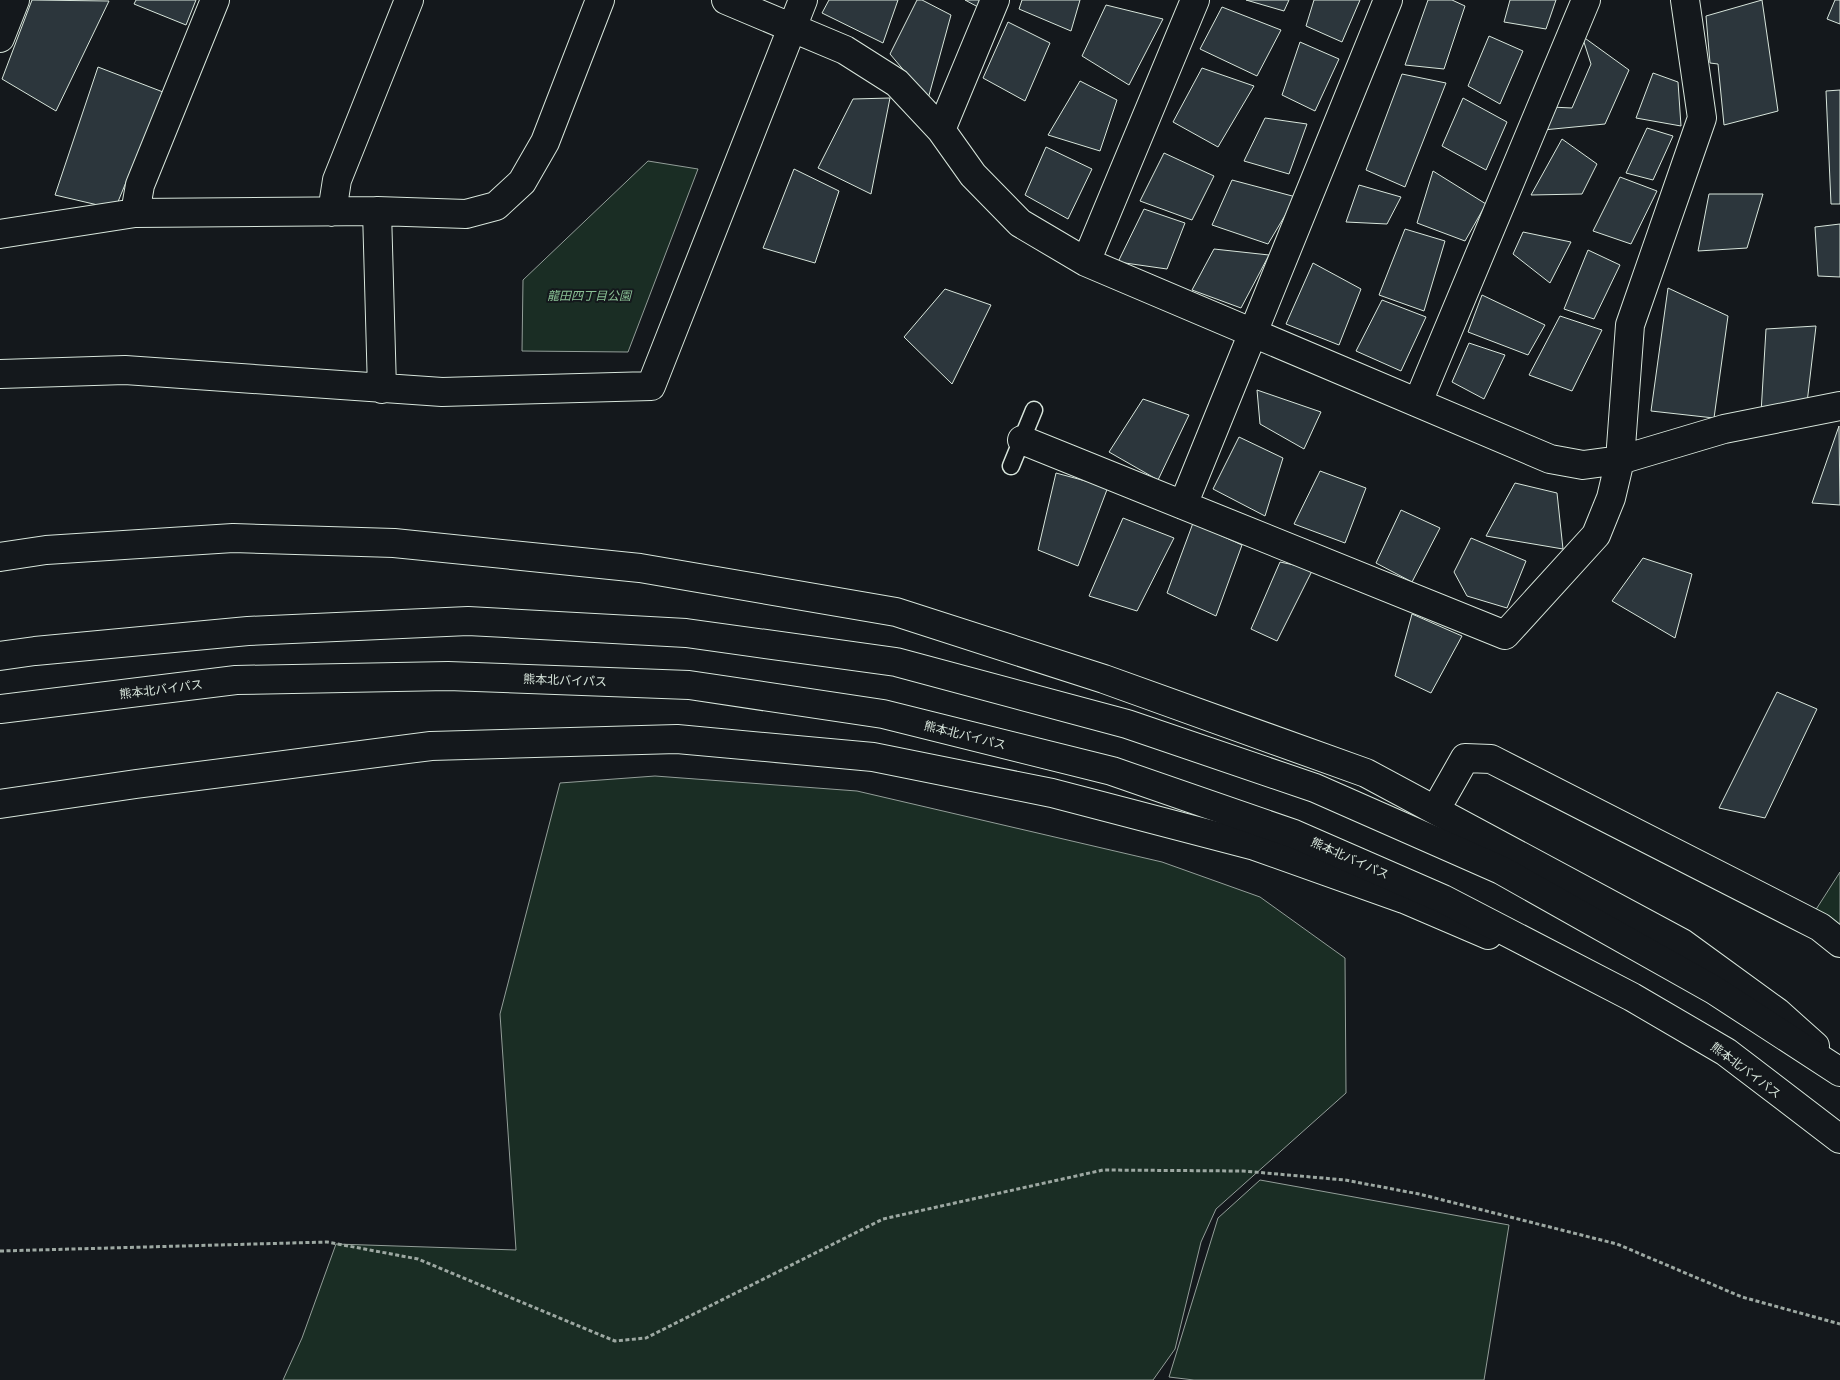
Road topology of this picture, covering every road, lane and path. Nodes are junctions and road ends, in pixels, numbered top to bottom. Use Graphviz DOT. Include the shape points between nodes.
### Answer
graph roads {
  1 [pos="15,0"];
  2 [pos="215,0"];
  3 [pos="409,0"];
  4 [pos="600,0"];
  5 [pos="726,0"];
  6 [pos="804,0"];
  7 [pos="995,0"];
  8 [pos="1195,0"];
  9 [pos="1388,0"];
  10 [pos="1586,0"];
  11 [pos="1684,0"];
  12 [pos="792,28"];
  13 [pos="0,38"];
  14 [pos="941,130"];
  15 [pos="377,211"];
  16 [pos="332,212"];
  17 [pos="135,214"];
  18 [pos="0,234"];
  19 [pos="1086,262"];
  20 [pos="1252,333"];
  21 [pos="0,374"];
  22 [pos="382,389"];
  23 [pos="1418,402"];
  24 [pos="1840,406"];
  25 [pos="1034,410"];
  26 [pos="1022,440"];
  27 [pos="1620,460"];
  28 [pos="1012,466"];
  29 [pos="1183,505"];
  30 [pos="0,557"];
  31 [pos="0,656"];
  32 [pos="0,709"];
  33 [pos="0,804"];
  34 [pos="1436,809"];
  35 [pos="1840,943"];
  36 [pos="1632,997"];
  37 [pos="1840,1068"];
  38 [pos="1840,1072"];
  39 [pos="1840,1139"];
  40 [pos="0,1251"];
  41 [pos="1840,1324"];
  1 -- 13 [label="main road"];
  2 -- 17 [label="main road" via="140,185"];
  3 -- 16 [label="main road" via="337,180"];
  4 -- 15 [label="main road" via="545,142 522,182 496,206 466,214"];
  5 -- 12 [label="main road"];
  6 -- 12 [label="main road"];
  7 -- 14 [label="main road"];
  8 -- 19 [label="main road"];
  9 -- 20 [label="main road"];
  10 -- 23 [label="main road"];
  11 -- 27 [label="main road" via="1702,118 1630,325"];
  12 -- 14 [label="main road" via="845,50 897,83"];
  12 -- 22 [label="main road" via="651,386 442,392"];
  14 -- 19 [label="main road" via="973,175 1020,223"];
  15 -- 16 [label="main road"];
  15 -- 22 [label="main road"];
  16 -- 17 [label="main road"];
  17 -- 18 [label="main road"];
  19 -- 20 [label="main road"];
  20 -- 23 [label="main road"];
  20 -- 29 [label="main road"];
  21 -- 22 [label="main road" via="125,370"];
  23 -- 27 [label="main road" via="1550,459 1583,465"];
  24 -- 27 [label="main road" via="1724,429"];
  25 -- 26 [label="lane"];
  26 -- 28 [label="lane"];
  26 -- 29 [label="main road"];
  27 -- 29 [label="main road" via="1611,498 1596,535 1505,635"];
  30 -- 34 [label="main road" via="46,550 233,538 394,543 640,568 896,612 1104,679 1366,773"];
  31 -- 38 [label="main road" via="248,631 468,620 686,633 896,662 1127,724 1314,788 1501,870 1714,990"];
  32 -- 36 [label="main road, 熊本北バイパス" via="236,680 448,676 688,685 883,714 1112,771 1294,834 1444,899"];
  33 -- 36 [label="main road" via="431,746 677,739 873,757 1052,792 1255,846 1404,899"];
  34 -- 35 [label="main road" via="1465,758 1491,759 1820,927"];
  34 -- 37 [label="main road" via="1682,943 1777,1012"];
  36 -- 39 [label="main road, 熊本北バイパス" via="1726,1052"];
  40 -- 41 [label="path" via="327,1242 418,1259 615,1341 646,1338 883,1219 1103,1170 1243,1171 1346,1180 1419,1194 1617,1244 1742,1297"];
}
